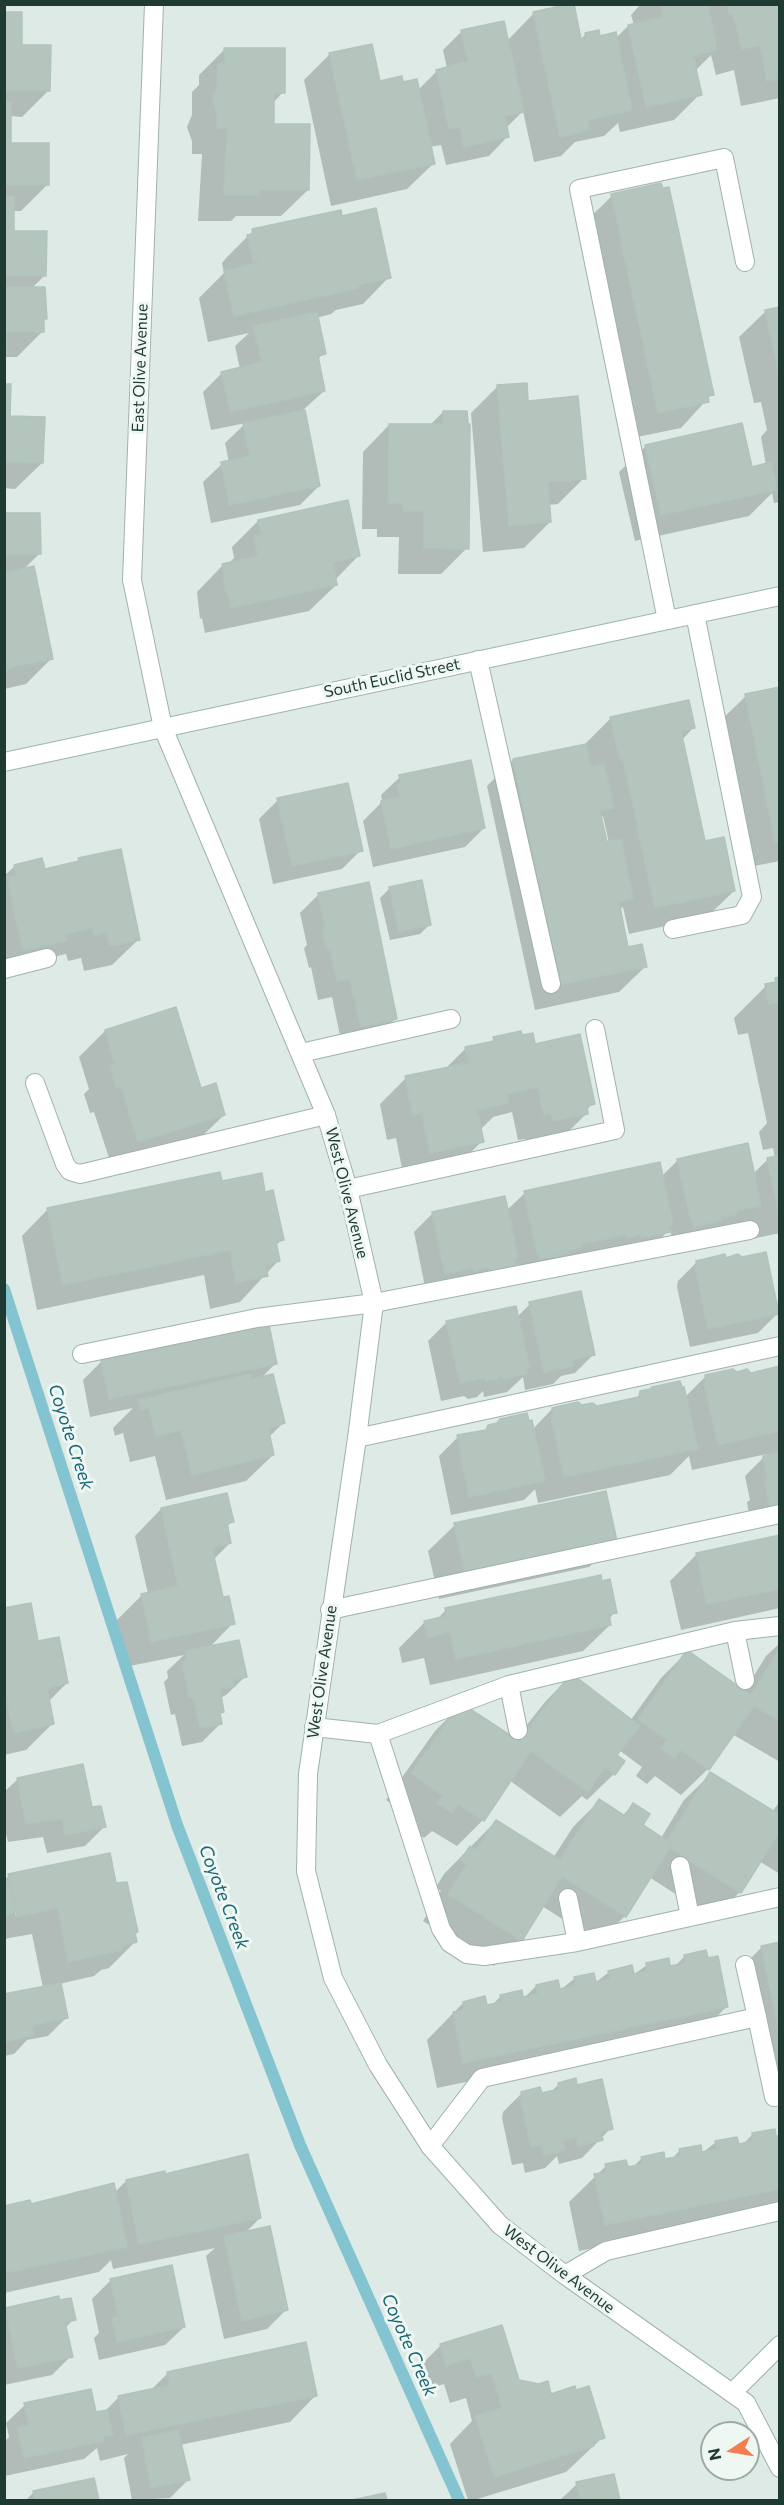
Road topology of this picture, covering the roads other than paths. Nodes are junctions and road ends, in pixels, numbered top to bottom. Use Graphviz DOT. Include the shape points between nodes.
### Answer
graph roads {
  1 [pos="154,4"];
  2 [pos="746,262"];
  3 [pos="780,596"];
  4 [pos="695,614"];
  5 [pos="667,620"];
  6 [pos="478,660"];
  7 [pos="163,728"];
  8 [pos="4,762"];
  9 [pos="673,929"];
  10 [pos="47,958"];
  11 [pos="4,969"];
  12 [pos="550,984"];
  13 [pos="451,1020"];
  14 [pos="595,1029"];
  15 [pos="301,1053"];
  16 [pos="35,1083"];
  17 [pos="326,1114"];
  18 [pos="348,1189"];
  19 [pos="750,1230"];
  20 [pos="374,1303"];
  21 [pos="780,1346"];
  22 [pos="82,1354"];
  23 [pos="357,1437"];
  24 [pos="780,1514"];
  25 [pos="330,1610"];
  26 [pos="780,1626"];
  27 [pos="735,1631"];
  28 [pos="745,1680"];
  29 [pos="509,1685"];
  30 [pos="314,1727"];
  31 [pos="518,1730"];
  32 [pos="378,1734"];
  33 [pos="680,1866"];
  34 [pos="780,1896"];
  35 [pos="568,1898"];
  36 [pos="690,1917"];
  37 [pos="577,1942"];
  38 [pos="745,1965"];
  39 [pos="756,2017"];
  40 [pos="780,2096"];
  41 [pos="430,2146"];
  42 [pos="780,2211"];
  43 [pos="565,2275"];
  44 [pos="780,2345"];
  45 [pos="732,2393"];
  46 [pos="780,2468"];
  1 -- 7 [label="street, East Olive Avenue" via="132,580"];
  2 -- 5 [label="street" via="724,158 579,189"];
  3 -- 4 [label="street, South Euclid Street"];
  4 -- 5 [label="street, South Euclid Street"];
  4 -- 9 [label="street" via="752,897 742,915"];
  5 -- 6 [label="street, South Euclid Street"];
  6 -- 7 [label="street, South Euclid Street"];
  6 -- 12 [label="street"];
  7 -- 8 [label="street, South Euclid Street"];
  7 -- 15 [label="street, West Olive Avenue"];
  10 -- 11 [label="street"];
  13 -- 15 [label="street"];
  14 -- 18 [label="street" via="615,1130"];
  15 -- 17 [label="street, West Olive Avenue"];
  16 -- 17 [label="street" via="65,1164 70,1171 80,1174"];
  17 -- 18 [label="street, West Olive Avenue"];
  18 -- 20 [label="street, West Olive Avenue"];
  19 -- 20 [label="street"];
  20 -- 22 [label="street" via="257,1318"];
  20 -- 23 [label="street, West Olive Avenue"];
  21 -- 23 [label="street"];
  23 -- 25 [label="street, West Olive Avenue"];
  24 -- 25 [label="street"];
  25 -- 30 [label="street, West Olive Avenue"];
  26 -- 27 [label="street"];
  27 -- 28 [label="street"];
  27 -- 29 [label="street"];
  29 -- 31 [label="street"];
  29 -- 32 [label="street"];
  30 -- 32 [label="street"];
  30 -- 41 [label="street, West Olive Avenue" via="308,1774 306,1871 333,1978 378,2065"];
  32 -- 37 [label="street" via="441,1929 450,1943 467,1954 484,1956"];
  33 -- 36 [label="street"];
  34 -- 36 [label="street"];
  35 -- 37 [label="street"];
  36 -- 37 [label="street"];
  38 -- 39 [label="street"];
  39 -- 40 [label="street" via="774,2097"];
  39 -- 41 [label="street" via="482,2078"];
  41 -- 43 [label="street, West Olive Avenue" via="500,2225"];
  42 -- 43 [label="street" via="606,2251"];
  43 -- 45 [label="street, West Olive Avenue"];
  44 -- 45 [label="street"];
  45 -- 46 [label="street, West Olive Avenue" via="746,2403"];
}
